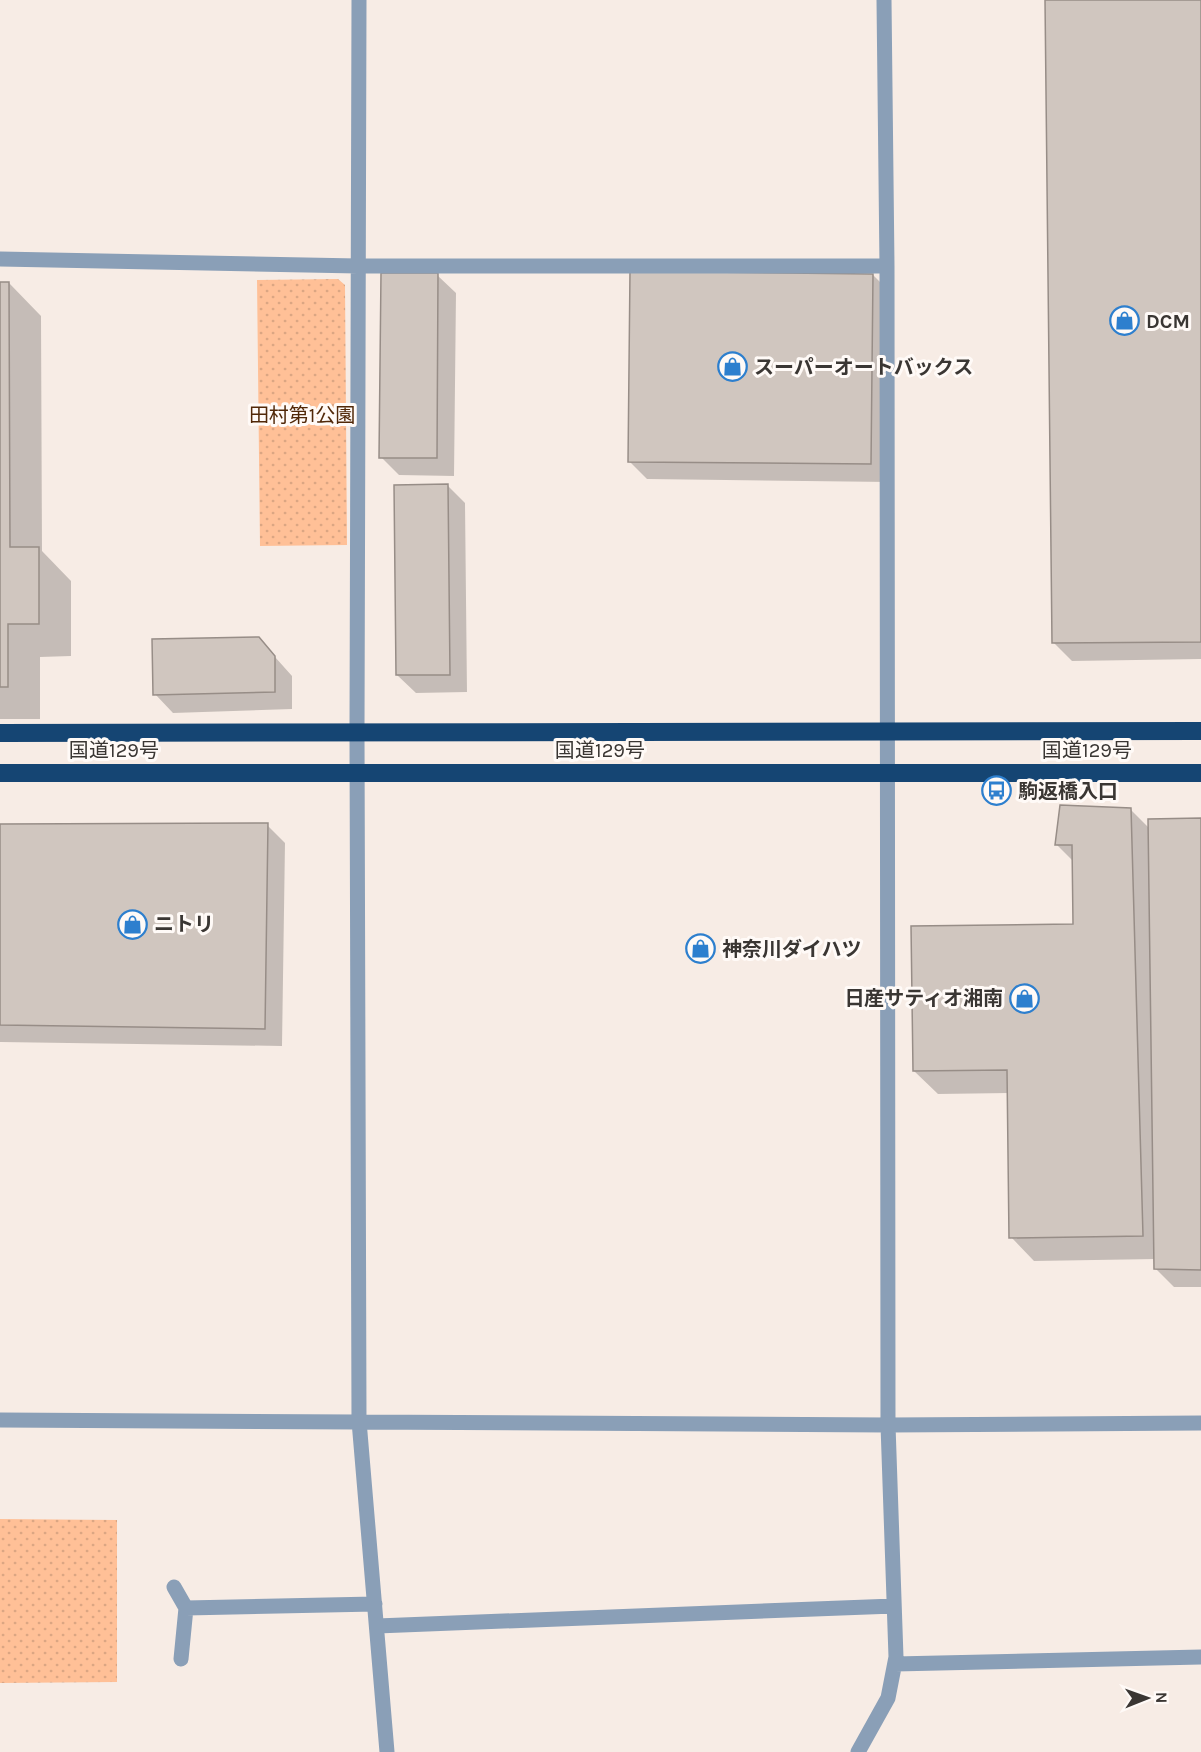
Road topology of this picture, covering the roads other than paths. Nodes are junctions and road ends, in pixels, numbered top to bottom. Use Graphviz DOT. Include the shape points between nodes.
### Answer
graph roads {
  1 [pos="359,0"];
  2 [pos="884,0"];
  3 [pos="0,259"];
  4 [pos="358,266"];
  5 [pos="887,266"];
  6 [pos="1201,731"];
  7 [pos="886,732"];
  8 [pos="0,733"];
  9 [pos="357,733"];
  10 [pos="358,772"];
  11 [pos="887,772"];
  12 [pos="0,773"];
  13 [pos="1201,773"];
  14 [pos="0,1420"];
  15 [pos="359,1421"];
  16 [pos="1201,1423"];
  17 [pos="888,1425"];
  18 [pos="174,1587"];
  19 [pos="375,1604"];
  20 [pos="894,1606"];
  21 [pos="186,1608"];
  22 [pos="376,1626"];
  23 [pos="1201,1657"];
  24 [pos="181,1659"];
  25 [pos="895,1664"];
  26 [pos="387,1752"];
  27 [pos="858,1752"];
  1 -- 4 [label="street"];
  2 -- 5 [label="street"];
  3 -- 4 [label="street"];
  4 -- 5 [label="street"];
  4 -- 9 [label="street"];
  5 -- 7 [label="street"];
  6 -- 7 [label="highway, 国道129号"];
  7 -- 9 [label="highway, 国道129号"];
  7 -- 11 [label="street"];
  8 -- 9 [label="highway, 国道129号"];
  9 -- 10 [label="street"];
  10 -- 11 [label="highway, 国道129号"];
  10 -- 12 [label="highway, 国道129号"];
  10 -- 15 [label="street"];
  11 -- 13 [label="highway, 国道129号"];
  11 -- 17 [label="street"];
  14 -- 15 [label="street"];
  15 -- 17 [label="street"];
  15 -- 19 [label="street"];
  16 -- 17 [label="street"];
  17 -- 20 [label="street"];
  18 -- 21 [label="street"];
  19 -- 21 [label="street"];
  19 -- 22 [label="street"];
  20 -- 22 [label="street"];
  20 -- 25 [label="street"];
  21 -- 24 [label="street"];
  22 -- 26 [label="street"];
  23 -- 25 [label="street"];
  25 -- 27 [label="street" via="888,1698"];
}
